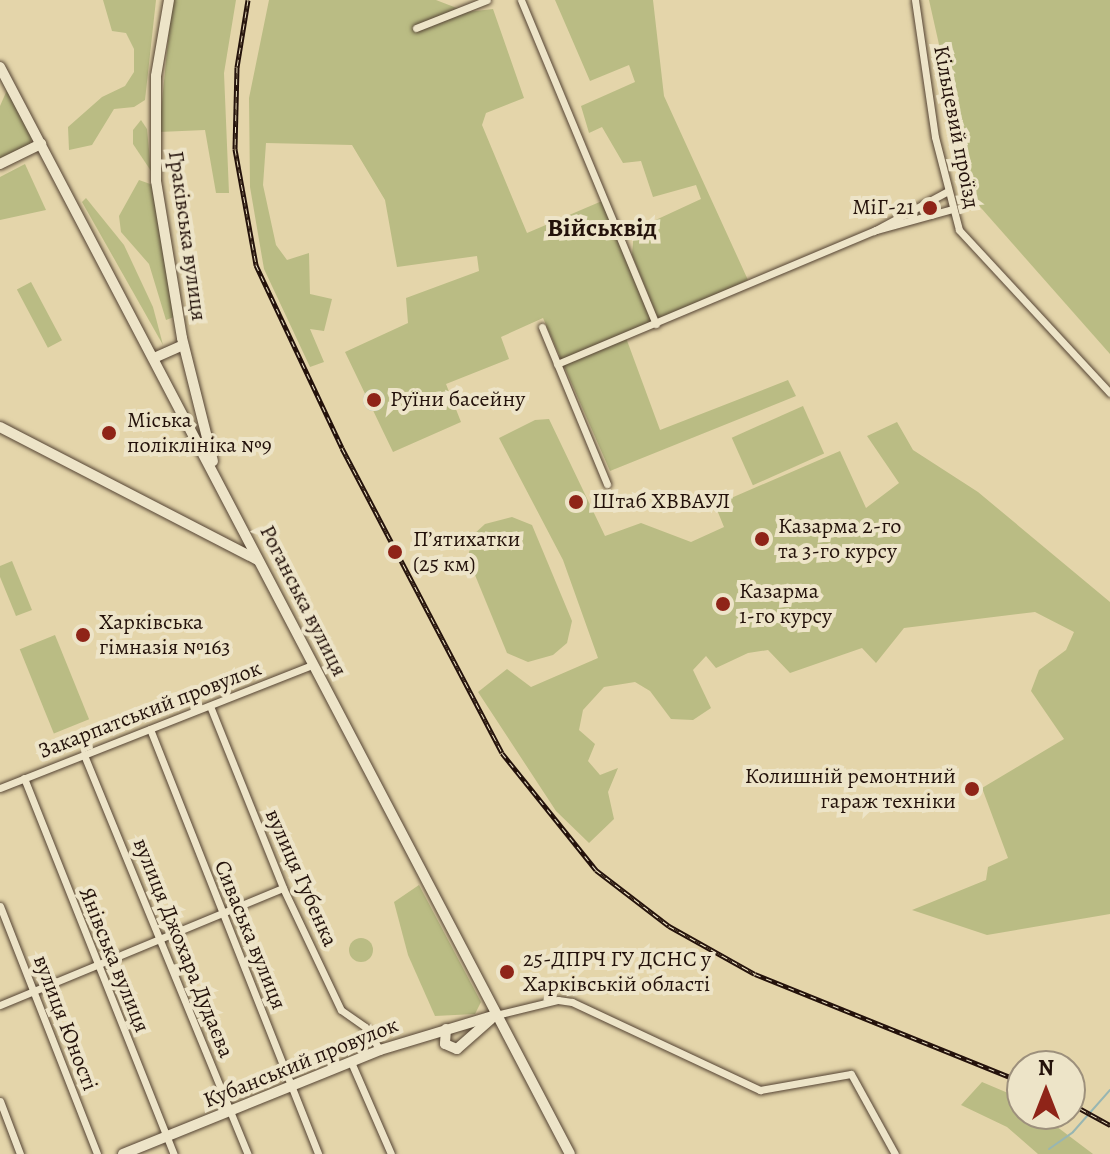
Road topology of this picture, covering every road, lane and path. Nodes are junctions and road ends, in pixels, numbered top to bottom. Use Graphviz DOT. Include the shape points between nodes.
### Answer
graph roads {
  1 [pos="169,0"];
  2 [pos="487,0"];
  3 [pos="521,0"];
  4 [pos="915,0"];
  5 [pos="416,28"];
  6 [pos="0,67"];
  7 [pos="41,144"];
  8 [pos="0,164"];
  9 [pos="946,192"];
  10 [pos="949,210"];
  11 [pos="874,231"];
  12 [pos="656,324"];
  13 [pos="542,327"];
  14 [pos="183,345"];
  15 [pos="154,358"];
  16 [pos="557,364"];
  17 [pos="1110,393"];
  18 [pos="0,427"];
  19 [pos="215,475"];
  20 [pos="607,484"];
  21 [pos="259,560"];
  22 [pos="313,665"];
  23 [pos="210,706"];
  24 [pos="150,729"];
  25 [pos="84,755"];
  26 [pos="24,778"];
  27 [pos="0,788"];
  28 [pos="283,888"];
  29 [pos="0,906"];
  30 [pos="222,914"];
  31 [pos="159,939"];
  32 [pos="96,968"];
  33 [pos="34,992"];
  34 [pos="0,1005"];
  35 [pos="496,1015"];
  36 [pos="446,1029"];
  37 [pos="380,1050"];
  38 [pos="351,1062"];
  39 [pos="290,1085"];
  40 [pos="0,1101"];
  41 [pos="231,1112"];
  42 [pos="168,1138"];
  43 [pos="20,1154"];
  44 [pos="97,1154"];
  45 [pos="123,1154"];
  46 [pos="174,1154"];
  47 [pos="248,1154"];
  48 [pos="318,1154"];
  49 [pos="391,1154"];
  50 [pos="570,1154"];
  51 [pos="895,1154"];
  1 -- 14 [label="street, Граківська вулиця" via="156,76 155,168"];
  2 -- 5 [label="street"];
  3 -- 12 [label="street"];
  4 -- 9 [label="street, Кільцевий проїзд"];
  6 -- 7 [label="street, Роганська вулиця"];
  7 -- 8 [label="street"];
  7 -- 15 [label="street, Роганська вулиця"];
  9 -- 10 [label="street, Кільцевий проїзд"];
  9 -- 11 [label="street"];
  10 -- 11 [label="street"];
  10 -- 17 [label="street, Кільцевий проїзд" via="998,276"];
  11 -- 12 [label="street"];
  12 -- 16 [label="street"];
  13 -- 16 [label="street"];
  14 -- 15 [label="street"];
  14 -- 19 [label="street, Граківська вулиця"];
  15 -- 19 [label="street, Роганська вулиця"];
  16 -- 20 [label="street"];
  18 -- 21 [label="street"];
  19 -- 21 [label="street, Роганська вулиця"];
  21 -- 22 [label="street, Роганська вулиця"];
  22 -- 23 [label="street, Закарпатський провулок"];
  22 -- 35 [label="street, Роганська вулиця"];
  23 -- 24 [label="street, Закарпатський провулок"];
  23 -- 28 [label="street, вулиця Губенка"];
  24 -- 25 [label="street, Закарпатський провулок"];
  24 -- 30 [label="street, Сиваська вулиця"];
  25 -- 26 [label="street, Закарпатський провулок"];
  25 -- 31 [label="street, вулиця Джохара Дудаєва"];
  26 -- 27 [label="street, Закарпатський провулок"];
  26 -- 32 [label="street, Янівська вулиця"];
  28 -- 30 [label="street"];
  28 -- 37 [label="street, вулиця Губенка" via="341,1010 365,1027"];
  29 -- 33 [label="street, вулиця Юності"];
  30 -- 31 [label="street"];
  30 -- 39 [label="street, Сиваська вулиця"];
  31 -- 32 [label="street"];
  31 -- 41 [label="street, вулиця Джохара Дудаєва"];
  32 -- 33 [label="street"];
  32 -- 42 [label="street, Янівська вулиця"];
  33 -- 34 [label="street"];
  33 -- 44 [label="street, вулиця Юності"];
  35 -- 36 [label="street, Кубанський провулок"];
  35 -- 36 [label="street" via="457,1049 445,1044"];
  35 -- 50 [label="street, Роганська вулиця"];
  35 -- 51 [label="street" via="558,1000 572,1002 760,1090 851,1074"];
  36 -- 37 [label="street, Кубанський провулок"];
  37 -- 38 [label="street, Кубанський провулок"];
  38 -- 39 [label="street, Кубанський провулок"];
  38 -- 49 [label="street"];
  39 -- 41 [label="street, Кубанський провулок"];
  39 -- 48 [label="street, Сиваська вулиця"];
  40 -- 43 [label="street"];
  41 -- 42 [label="street, Кубанський провулок"];
  41 -- 47 [label="street, вулиця Джохара Дудаєва"];
  42 -- 45 [label="street, Кубанський провулок"];
  42 -- 46 [label="street, Янівська вулиця"];
}
